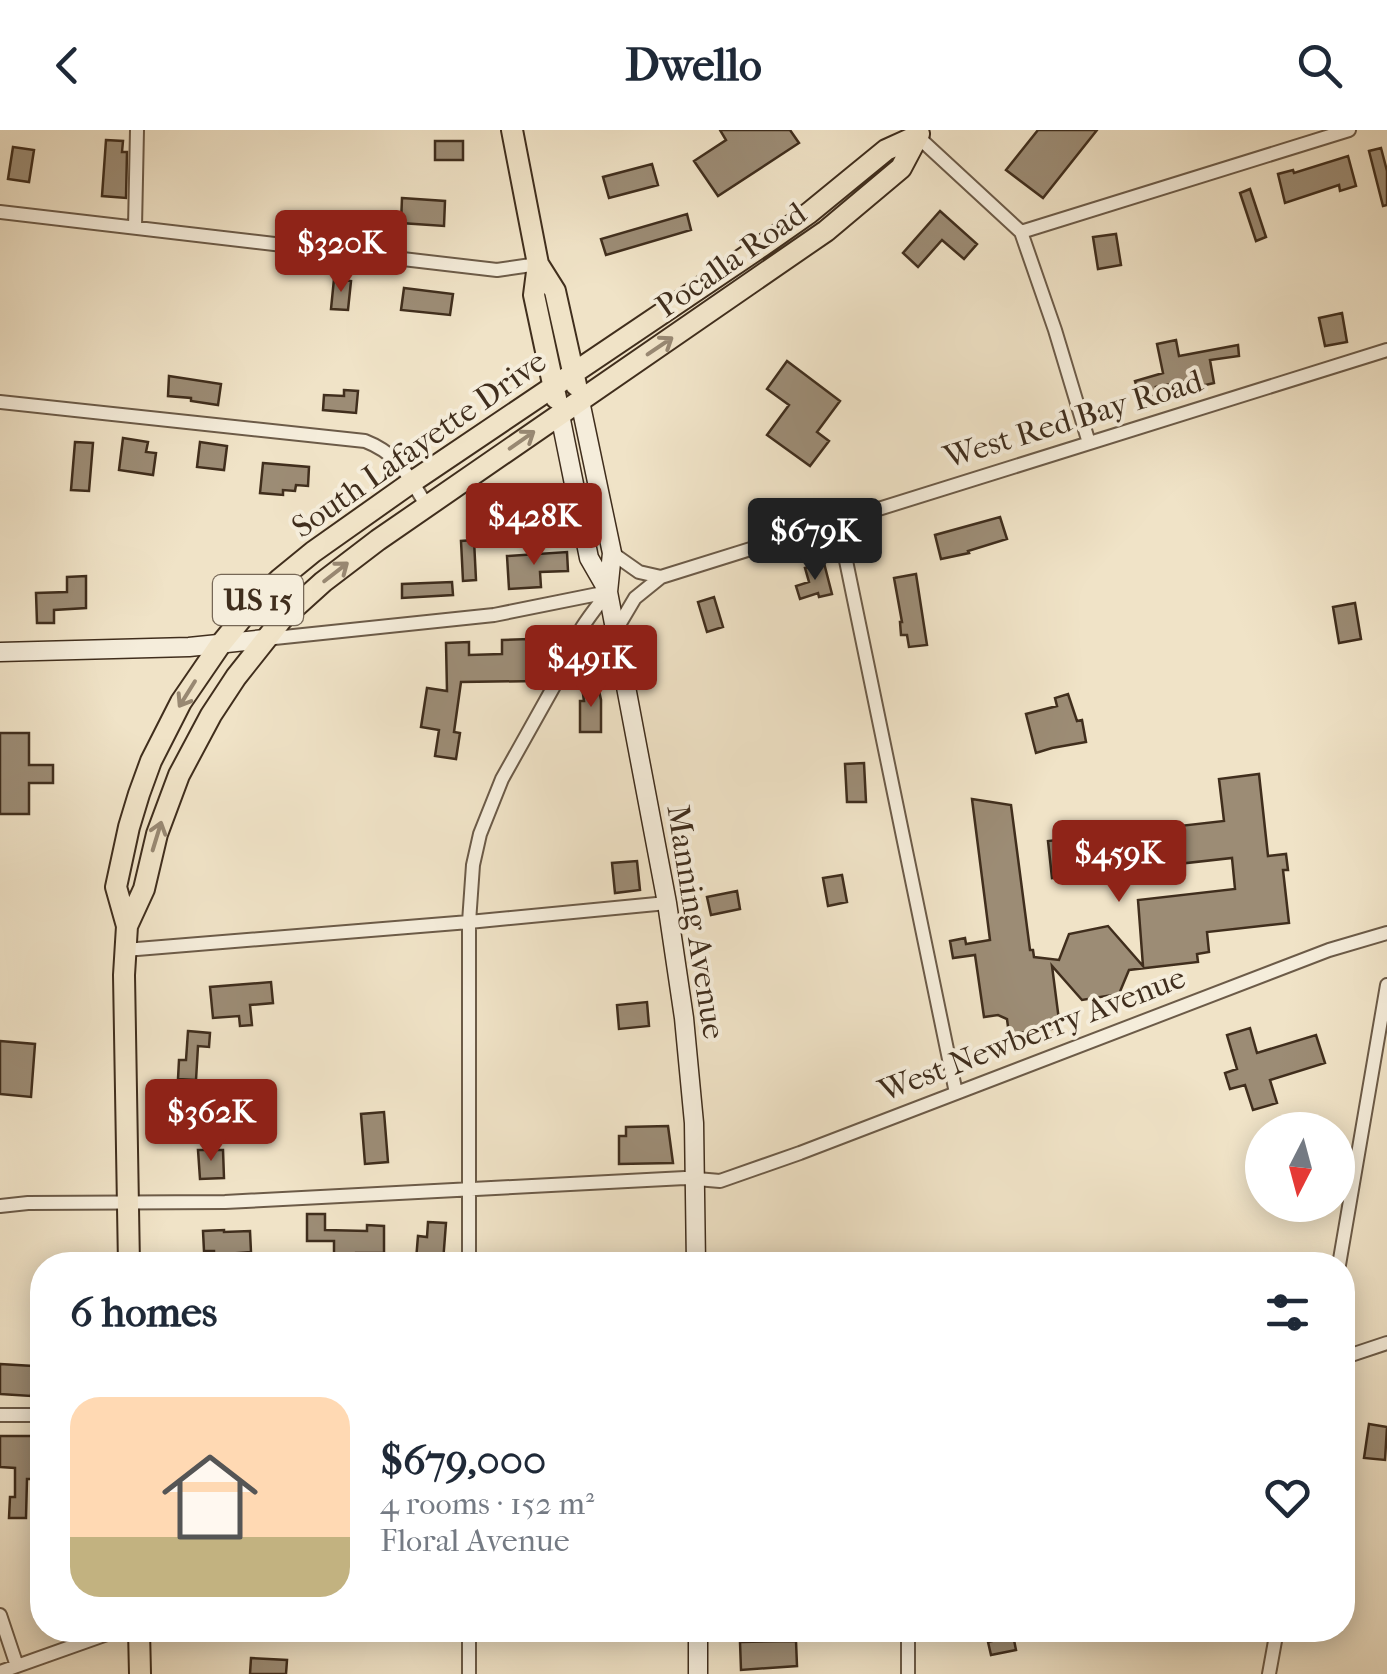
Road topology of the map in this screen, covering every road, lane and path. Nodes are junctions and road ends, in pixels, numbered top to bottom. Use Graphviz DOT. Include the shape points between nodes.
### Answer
graph roads {
  1 [pos="138,130"];
  2 [pos="512,130"];
  3 [pos="1349,130"];
  4 [pos="920,133"];
  5 [pos="0,212"];
  6 [pos="135,228"];
  7 [pos="1021,232"];
  8 [pos="538,264"];
  9 [pos="1387,350"];
  10 [pos="573,374"];
  11 [pos="553,387"];
  12 [pos="580,401"];
  13 [pos="0,402"];
  14 [pos="560,415"];
  15 [pos="1089,443"];
  16 [pos="412,482"];
  17 [pos="427,506"];
  18 [pos="838,522"];
  19 [pos="612,553"];
  20 [pos="661,577"];
  21 [pos="608,592"];
  22 [pos="616,630"];
  23 [pos="265,639"];
  24 [pos="220,645"];
  25 [pos="0,652"];
  26 [pos="568,662"];
  27 [pos="667,903"];
  28 [pos="470,922"];
  29 [pos="127,926"];
  30 [pos="1387,934"];
  31 [pos="126,950"];
  32 [pos="1387,985"];
  33 [pos="956,1093"];
  34 [pos="695,1180"];
  35 [pos="469,1189"];
  36 [pos="127,1202"];
  37 [pos="0,1206"];
  38 [pos="129,1252"];
  39 [pos="469,1252"];
  40 [pos="696,1252"];
  41 [pos="1341,1252"];
  42 [pos="1387,1343"];
  43 [pos="1355,1354"];
  44 [pos="30,1414"];
  45 [pos="0,1415"];
  46 [pos="0,1616"];
  47 [pos="80,1642"];
  48 [pos="139,1642"];
  49 [pos="469,1642"];
  50 [pos="698,1642"];
  51 [pos="909,1642"];
  52 [pos="1275,1642"];
  53 [pos="17,1666"];
  54 [pos="0,1672"];
  55 [pos="140,1674"];
  56 [pos="469,1674"];
  57 [pos="698,1674"];
  58 [pos="908,1674"];
  59 [pos="1270,1674"];
  1 -- 6 [label="street"];
  2 -- 8 [label="main road, Manning Avenue"];
  3 -- 7 [label="street"];
  4 -- 7 [label="street"];
  4 -- 10 [label="main road, Pocalla Road / US 15" via="886,150 809,213"];
  12 -- 4 [label="main road, Pocalla Road / US 15, one-way" via="826,231 902,168"];
  5 -- 6 [label="street"];
  6 -- 8 [label="street" via="483,269"];
  7 -- 15 [label="street"];
  8 -- 10 [label="main road, Manning Avenue" via="555,291"];
  8 -- 11 [label="main road, Manning Avenue" via="534,295"];
  9 -- 15 [label="street, West Red Bay Road"];
  10 -- 11 [label="main road, South Lafayette Drive / US 15"];
  10 -- 12 [label="main road, Manning Avenue"];
  11 -- 14 [label="main road, Manning Avenue"];
  11 -- 16 [label="main road, South Lafayette Drive / US 15"];
  12 -- 14 [label="main road, Pocalla Road / US 15"];
  12 -- 19 [label="main road, Manning Avenue"];
  13 -- 16 [label="street" via="352,438 386,450"];
  17 -- 14 [label="main road, South Lafayette Drive / US 15, one-way"];
  14 -- 21 [label="main road, Manning Avenue" via="590,558"];
  15 -- 18 [label="street, West Red Bay Road"];
  16 -- 17 [label="street"];
  16 -- 24 [label="main road, South Lafayette Drive / US 15" via="280,578"];
  23 -- 17 [label="main road, South Lafayette Drive / US 15, one-way" via="322,582"];
  18 -- 20 [label="street, West Red Bay Road"];
  18 -- 33 [label="street"];
  19 -- 20 [label="street" via="638,572"];
  19 -- 21 [label="main road, Manning Avenue"];
  20 -- 22 [label="street, West Red Bay Road" via="635,598"];
  21 -- 22 [label="main road, Manning Avenue"];
  21 -- 23 [label="street" via="494,615"];
  21 -- 26 [label="street" via="572,644"];
  22 -- 26 [label="street" via="585,642"];
  22 -- 27 [label="main road, Manning Avenue"];
  23 -- 24 [label="main road"];
  29 -- 23 [label="main road, South Lafayette Drive / US 15, one-way" via="186,761"];
  24 -- 25 [label="main road"];
  24 -- 29 [label="main road, South Lafayette Drive / US 15, one-way" via="181,702 139,794 116,887"];
  26 -- 28 [label="street" via="492,801 473,865"];
  27 -- 28 [label="street"];
  27 -- 34 [label="main road, Manning Avenue" via="684,1018"];
  28 -- 31 [label="street"];
  28 -- 35 [label="street"];
  29 -- 31 [label="main road, South Lafayette Drive / US 15"];
  30 -- 33 [label="street, West Newberry Avenue" via="1328,950"];
  31 -- 36 [label="main road, South Lafayette Drive / US 15"];
  32 -- 41 [label="street"];
  33 -- 34 [label="street, West Newberry Avenue" via="727,1179"];
  34 -- 35 [label="street, West Newberry Avenue"];
  34 -- 40 [label="main road, Manning Avenue"];
  35 -- 36 [label="street, West Newberry Avenue"];
  35 -- 39 [label="street"];
  36 -- 37 [label="street, West Newberry Avenue"];
  36 -- 38 [label="main road, South Lafayette Drive / US 15"];
  42 -- 43 [label="street"];
  44 -- 45 [label="street"];
  46 -- 53 [label="street"];
  47 -- 53 [label="street"];
  48 -- 55 [label="main road"];
  49 -- 56 [label="street"];
  50 -- 57 [label="main road"];
  51 -- 58 [label="street"];
  52 -- 59 [label="street"];
  53 -- 54 [label="street"];
}
